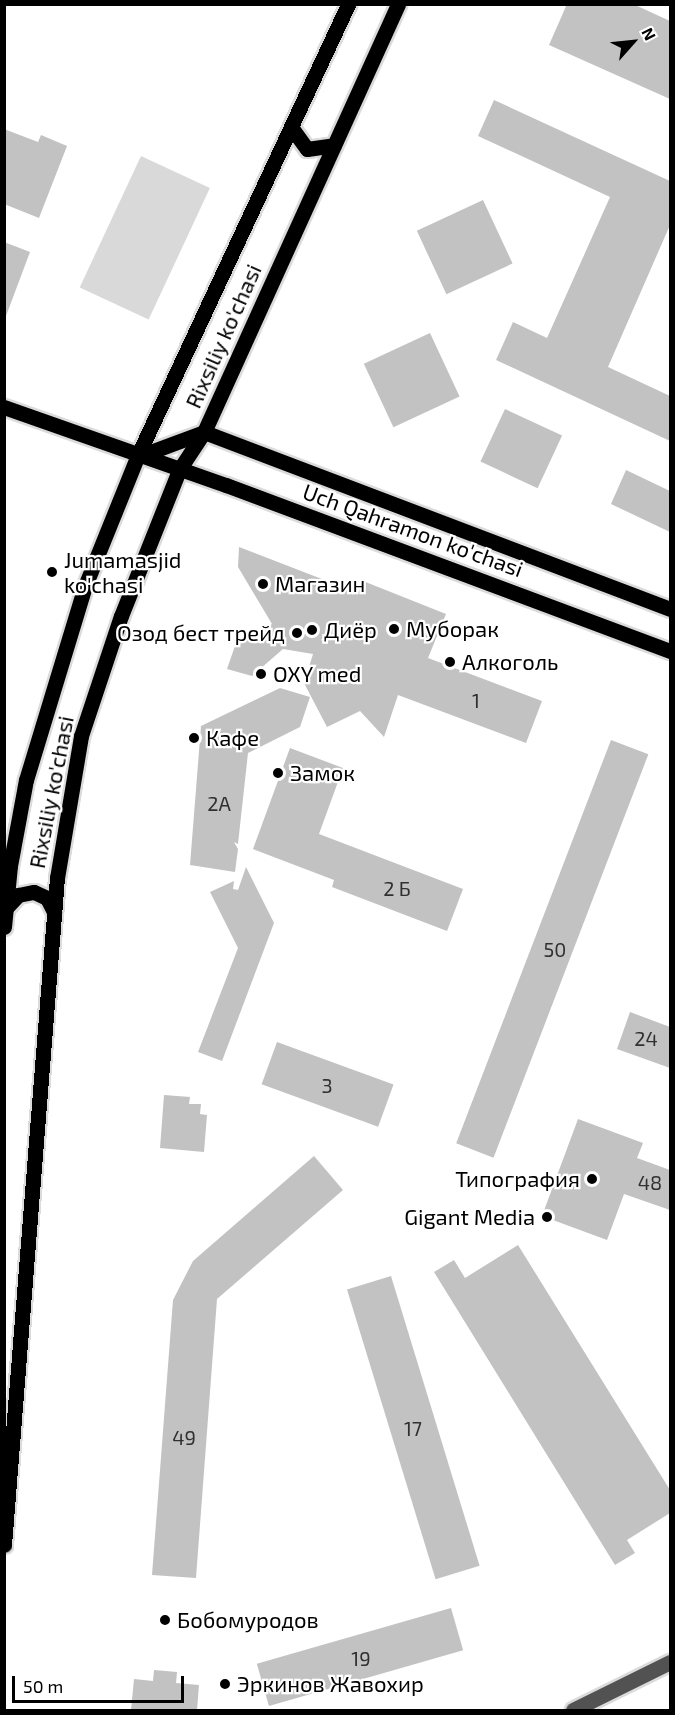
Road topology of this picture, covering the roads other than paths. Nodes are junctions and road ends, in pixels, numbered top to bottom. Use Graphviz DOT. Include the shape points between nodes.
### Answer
graph roads {
  1 [pos="348,4"];
  2 [pos="398,4"];
  3 [pos="291,127"];
  4 [pos="334,146"];
  5 [pos="4,407"];
  6 [pos="204,432"];
  7 [pos="137,457"];
  8 [pos="179,470"];
  9 [pos="670,609"];
  10 [pos="670,651"];
  11 [pos="6,908"];
  12 [pos="54,912"];
  13 [pos="4,927"];
  14 [pos="4,1545"];
  15 [pos="670,1662"];
  16 [pos="573,1710"];
  1 -- 3 [label="main road, Rixsiliy ko'chasi"];
  2 -- 4 [label="main road, Rixsiliy ko'chasi"];
  3 -- 4 [label="main road" via="307,149"];
  3 -- 7 [label="main road, Rixsiliy ko'chasi"];
  4 -- 6 [label="main road, Rixsiliy ko'chasi"];
  5 -- 7 [label="main road, Uch Qahramon ko'chasi"];
  6 -- 7 [label="main road"];
  6 -- 8 [label="main road, Rixsiliy ko'chasi"];
  6 -- 9 [label="main road, Uch Qahramon ko'chasi"];
  7 -- 8 [label="main road, Uch Qahramon ko'chasi"];
  7 -- 11 [label="main road, Rixsiliy ko'chasi" via="85,586 51,688 26,780"];
  8 -- 10 [label="main road, Uch Qahramon ko'chasi"];
  8 -- 12 [label="main road, Rixsiliy ko'chasi" via="121,616 81,736 63,830"];
  11 -- 12 [label="main road" via="18,895 34,892 47,898"];
  11 -- 13 [label="main road, Rixsiliy ko'chasi"];
  12 -- 14 [label="main road, Rixsiliy ko'chasi"];
  15 -- 16 [label="street"];
}
